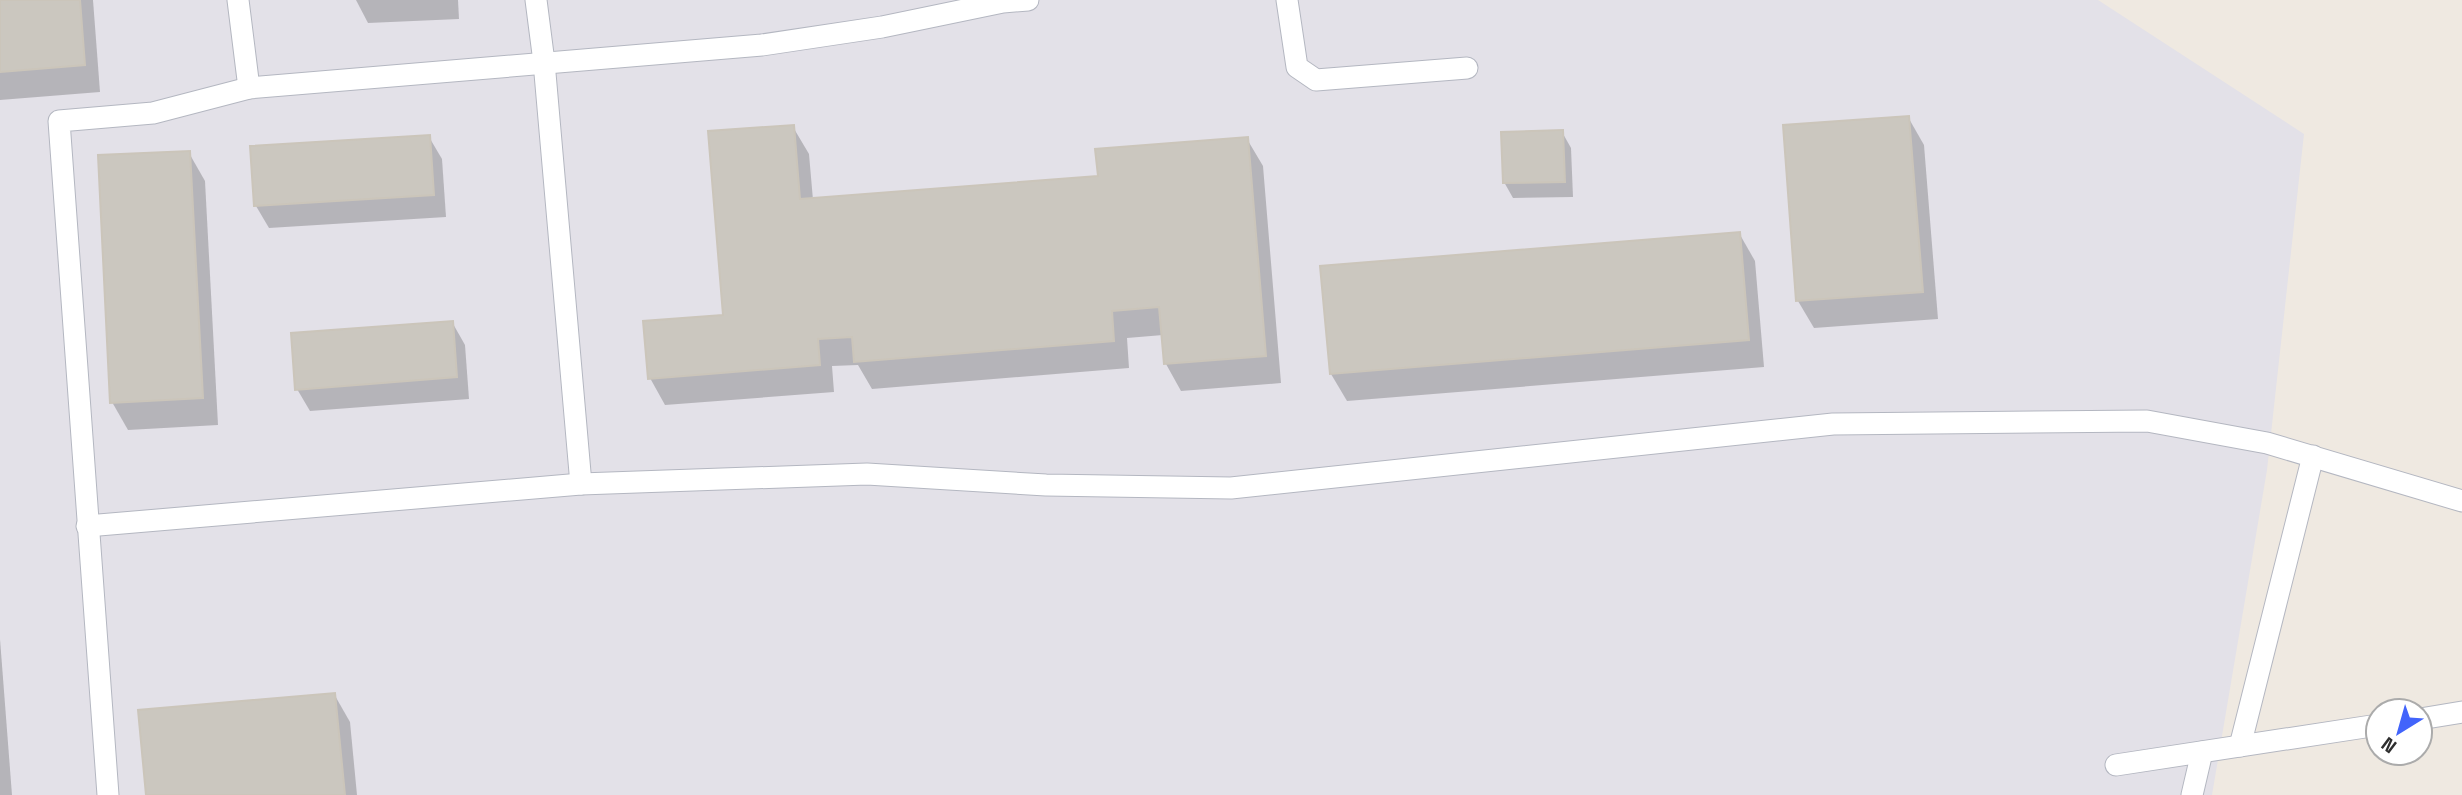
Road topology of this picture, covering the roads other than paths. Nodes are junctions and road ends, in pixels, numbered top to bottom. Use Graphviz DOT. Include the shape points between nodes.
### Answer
graph roads {
  1 [pos="238,0"];
  2 [pos="536,0"];
  3 [pos="1028,0"];
  4 [pos="1287,0"];
  5 [pos="544,62"];
  6 [pos="1467,68"];
  7 [pos="249,88"];
  8 [pos="2313,456"];
  9 [pos="581,484"];
  10 [pos="2462,501"];
  11 [pos="87,526"];
  12 [pos="2462,712"];
  13 [pos="2434,717"];
  14 [pos="2364,727"];
  15 [pos="2240,746"];
  16 [pos="2202,752"];
  17 [pos="2116,765"];
  18 [pos="108,795"];
  19 [pos="2192,795"];
  1 -- 7 [label="lane"];
  2 -- 5 [label="lane"];
  3 -- 5 [label="lane" via="762,45"];
  4 -- 6 [label="lane" via="1297,67 1316,80"];
  5 -- 7 [label="lane"];
  5 -- 9 [label="lane"];
  7 -- 11 [label="lane" via="153,113 59,121"];
  8 -- 9 [label="lane" via="2147,421 1833,424 1231,488 1045,485 867,474"];
  8 -- 10 [label="lane"];
  8 -- 15 [label="lane"];
  9 -- 11 [label="lane"];
  11 -- 18 [label="lane"];
  12 -- 13 [label="lane"];
  14 -- 15 [label="lane"];
  15 -- 16 [label="lane"];
  16 -- 17 [label="lane"];
  16 -- 19 [label="lane"];
}
